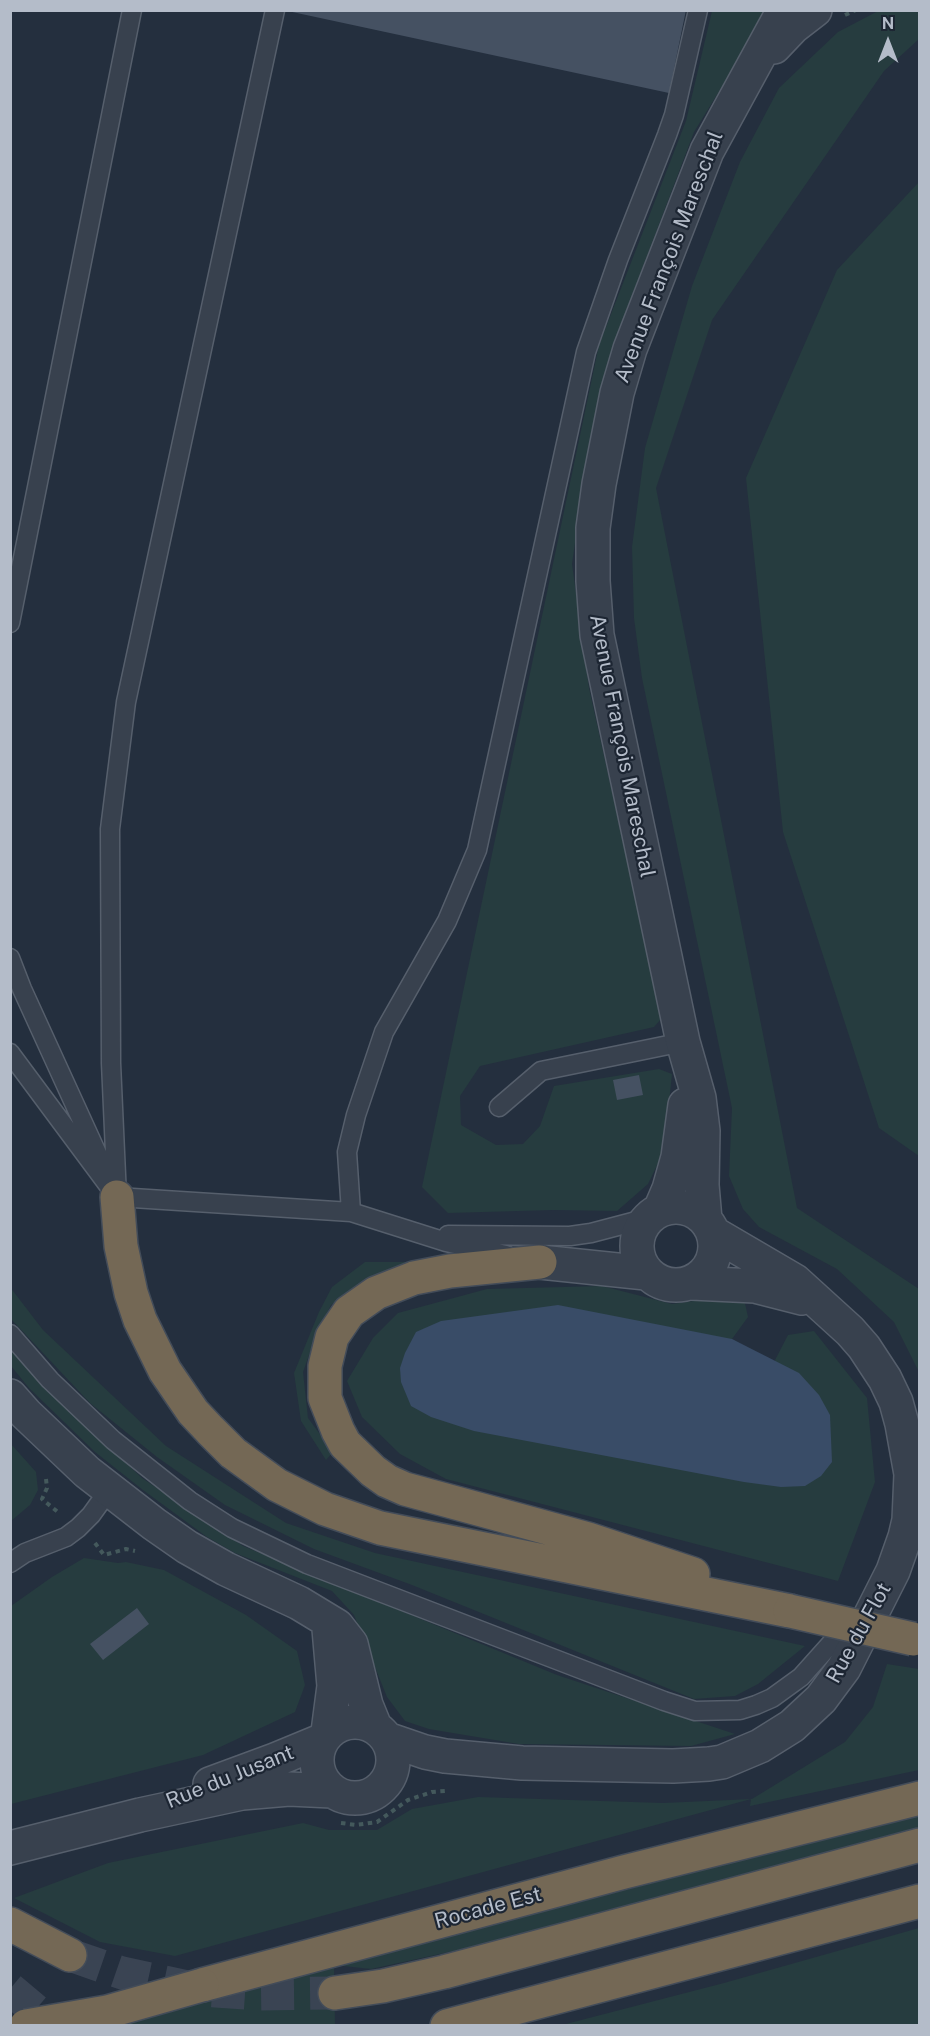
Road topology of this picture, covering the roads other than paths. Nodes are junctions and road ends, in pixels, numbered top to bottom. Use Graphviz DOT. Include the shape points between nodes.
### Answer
graph roads {
  1 [pos="132,10"];
  2 [pos="275,10"];
  3 [pos="698,10"];
  4 [pos="784,10"];
  5 [pos="829,13"];
  6 [pos="752,70"];
  7 [pos="10,623"];
  8 [pos="10,958"];
  9 [pos="685,1048"];
  10 [pos="10,1053"];
  11 [pos="499,1107"];
  12 [pos="117,1197"];
  13 [pos="351,1212"];
  14 [pos="654,1214"];
  15 [pos="709,1226"];
  16 [pos="416,1233"];
  17 [pos="540,1262"];
  18 [pos="646,1273"];
  19 [pos="692,1283"];
  20 [pos="828,1311"];
  21 [pos="10,1334"];
  22 [pos="10,1396"];
  23 [pos="109,1490"];
  24 [pos="15,1556"];
  25 [pos="893,1571"];
  26 [pos="790,1611"];
  27 [pos="325,1619"];
  28 [pos="916,1639"];
  29 [pos="381,1733"];
  30 [pos="325,1736"];
  31 [pos="522,1763"];
  32 [pos="386,1781"];
  33 [pos="332,1791"];
  34 [pos="920,1798"];
  35 [pos="140,1815"];
  36 [pos="920,1845"];
  37 [pos="10,1848"];
  38 [pos="920,1901"];
  39 [pos="10,1924"];
  40 [pos="70,1955"];
  41 [pos="335,1993"];
  42 [pos="107,2012"];
  43 [pos="26,2025"];
  44 [pos="58,2025"];
  45 [pos="447,2025"];
  1 -- 7 [label="lane"];
  2 -- 12 [label="lane" via="126,702 110,829 111,1063"];
  3 -- 13 [label="lane" via="671,125 586,352 477,850 447,921 384,1032 356,1115 347,1152"];
  4 -- 6 [label="street, Avenue François Mareschal"];
  5 -- 6 [label="street, Avenue François Mareschal" via="793,27"];
  6 -- 9 [label="street, Avenue François Mareschal" via="707,151 630,349 617,393 593,528 597,635"];
  8 -- 12 [label="lane"];
  9 -- 11 [label="lane" via="541,1071"];
  9 -- 14 [label="street, Avenue François Mareschal" via="682,1139 669,1189"];
  9 -- 15 [label="street, Avenue François Mareschal" via="702,1115 702,1195"];
  10 -- 12 [label="lane"];
  12 -- 13 [label="lane"];
  12 -- 26 [label="highway" via="129,1285 140,1320 165,1371 210,1430 233,1453 277,1485 325,1509 381,1528"];
  13 -- 16 [label="lane"];
  14 -- 15 [label="street" via="684,1208"];
  14 -- 16 [label="lane" via="591,1233 561,1237"];
  14 -- 18 [label="street" via="639,1231 636,1245"];
  15 -- 19 [label="street" via="715,1247 712,1262"];
  15 -- 20 [label="street, Rue du Flot" via="795,1281"];
  16 -- 17 [label="lane"];
  17 -- 18 [label="street"];
  17 -- 26 [label="highway" via="414,1278 376,1293 349,1312 332,1336 324,1383 325,1398 345,1444 373,1471 405,1489 622,1549"];
  18 -- 19 [label="street" via="667,1285"];
  19 -- 20 [label="street, Rue du Flot" via="773,1289"];
  20 -- 25 [label="street, Rue du Flot" via="874,1362 896,1402 902,1424 911,1495 905,1537"];
  21 -- 25 [label="lane" via="50,1380 113,1440 164,1482 232,1528 307,1564 695,1711 740,1710 772,1698 788,1687 819,1658"];
  22 -- 23 [label="street"];
  23 -- 24 [label="lane" via="91,1515 66,1537"];
  23 -- 27 [label="street" via="187,1547"];
  25 -- 31 [label="street, Rue du Flot" via="833,1685 806,1715 760,1746 722,1762 693,1766"];
  26 -- 28 [label="highway, bridge"];
  27 -- 29 [label="street" via="345,1634 351,1644 366,1705"];
  27 -- 30 [label="street" via="330,1630 334,1671 333,1706"];
  29 -- 30 [label="street" via="365,1723 348,1722"];
  29 -- 31 [label="street, Rue du Flot" via="425,1752"];
  29 -- 32 [label="street" via="392,1749 391,1771"];
  30 -- 33 [label="street" via="316,1757 319,1773"];
  30 -- 35 [label="street, Rue du Jusant"];
  31 -- 32 [label="street, Rue du Flot" via="442,1770"];
  32 -- 33 [label="street" via="374,1792 358,1798"];
  33 -- 35 [label="street, Rue du Jusant" via="242,1793"];
  34 -- 42 [label="highway, Rocade Est, bridge" via="624,1872"];
  35 -- 37 [label="street, Rue du Jusant"];
  36 -- 41 [label="highway" via="444,1972"];
  38 -- 45 [label="highway"];
  39 -- 40 [label="highway"];
  42 -- 43 [label="highway, bridge"];
  42 -- 44 [label="highway, Rocade Est, bridge"];
}
